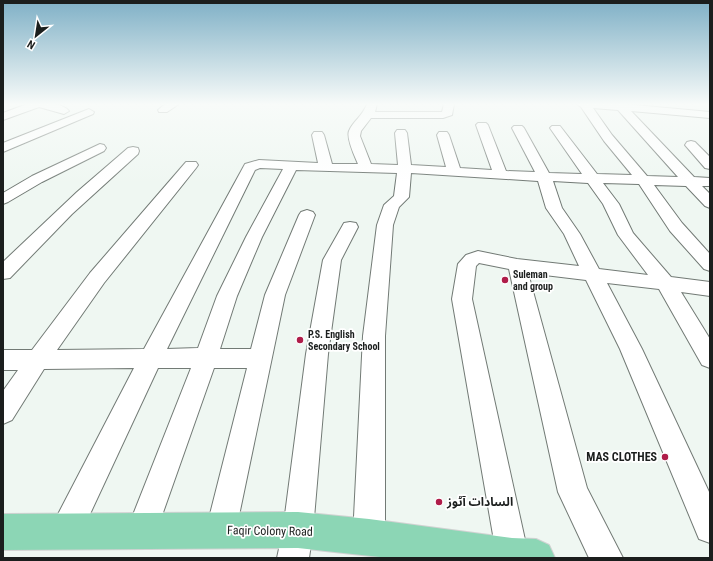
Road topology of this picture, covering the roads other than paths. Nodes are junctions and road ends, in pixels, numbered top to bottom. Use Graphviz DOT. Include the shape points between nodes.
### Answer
graph roads {
  1 [pos="46,130"];
  2 [pos="356,130"];
  3 [pos="484,130"];
  4 [pos="519,130"];
  5 [pos="558,130"];
  6 [pos="602,130"];
  7 [pos="650,130"];
  8 [pos="402,133"];
  9 [pos="318,135"];
  10 [pos="443,135"];
  11 [pos="710,145"];
  12 [pos="3,148"];
  13 [pos="100,148"];
  14 [pos="133,151"];
  15 [pos="191,165"];
  16 [pos="710,165"];
  17 [pos="291,167"];
  18 [pos="326,168"];
  19 [pos="366,168"];
  20 [pos="405,169"];
  21 [pos="454,172"];
  22 [pos="500,174"];
  23 [pos="544,177"];
  24 [pos="593,178"];
  25 [pos="643,180"];
  26 [pos="689,181"];
  27 [pos="710,182"];
  28 [pos="3,199"];
  29 [pos="710,203"];
  30 [pos="307,215"];
  31 [pos="350,227"];
  32 [pos="517,264"];
  33 [pos="710,265"];
  34 [pos="3,273"];
  35 [pos="592,274"];
  36 [pos="665,283"];
  37 [pos="710,289"];
  38 [pos="151,358"];
  39 [pos="206,358"];
  40 [pos="710,358"];
  41 [pos="38,359"];
  42 [pos="3,360"];
  43 [pos="260,360"];
  44 [pos="3,412"];
  45 [pos="710,528"];
  46 [pos="142,530"];
  47 [pos="221,530"];
  48 [pos="66,531"];
  49 [pos="3,532"];
  50 [pos="369,537"];
  51 [pos="296,544"];
  52 [pos="520,558"];
  53 [pos="608,558"];
  1 -- 12 [label="street"];
  2 -- 19 [label="street" via="354,136"];
  3 -- 22 [label="street"];
  4 -- 23 [label="street"];
  5 -- 24 [label="street"];
  6 -- 25 [label="street"];
  7 -- 26 [label="street"];
  8 -- 20 [label="street"];
  9 -- 18 [label="street"];
  10 -- 21 [label="street"];
  11 -- 16 [label="street" via="692,145"];
  13 -- 28 [label="street"];
  14 -- 34 [label="street"];
  15 -- 41 [label="street" via="97,278"];
  17 -- 18 [label="street"];
  17 -- 38 [label="street" via="259,164 250,167"];
  17 -- 39 [label="street" via="254,237 227,296"];
  18 -- 19 [label="street"];
  19 -- 20 [label="street"];
  20 -- 21 [label="street"];
  20 -- 50 [label="street" via="401,197 392,205 386,225 374,336"];
  21 -- 22 [label="street"];
  22 -- 23 [label="street"];
  23 -- 24 [label="street"];
  23 -- 35 [label="street" via="554,208 572,234"];
  24 -- 25 [label="street"];
  24 -- 36 [label="street" via="611,204 626,235"];
  25 -- 26 [label="street"];
  25 -- 33 [label="street" via="676,227"];
  26 -- 27 [label="street"];
  26 -- 29 [label="street"];
  30 -- 43 [label="street" via="275,295"];
  31 -- 51 [label="street" via="332,260 317,354"];
  32 -- 35 [label="street"];
  32 -- 52 [label="street" via="478,257 472,259 467,264 462,299"];
  32 -- 53 [label="street" via="573,492"];
  35 -- 36 [label="street"];
  35 -- 45 [label="street" via="631,349"];
  36 -- 37 [label="street"];
  36 -- 40 [label="street"];
  38 -- 39 [label="street"];
  38 -- 41 [label="street"];
  38 -- 48 [label="street"];
  39 -- 43 [label="street"];
  39 -- 46 [label="street"];
  41 -- 42 [label="street"];
  41 -- 44 [label="street"];
  43 -- 47 [label="street"];
  46 -- 47 [label="main road, Faqir Colony Road"];
  46 -- 48 [label="main road, Faqir Colony Road"];
  47 -- 51 [label="main road, Faqir Colony Road"];
  48 -- 49 [label="main road, Faqir Colony Road"];
  50 -- 51 [label="main road, Faqir Colony Road"];
  50 -- 52 [label="main road, Faqir Colony Road"];
}
